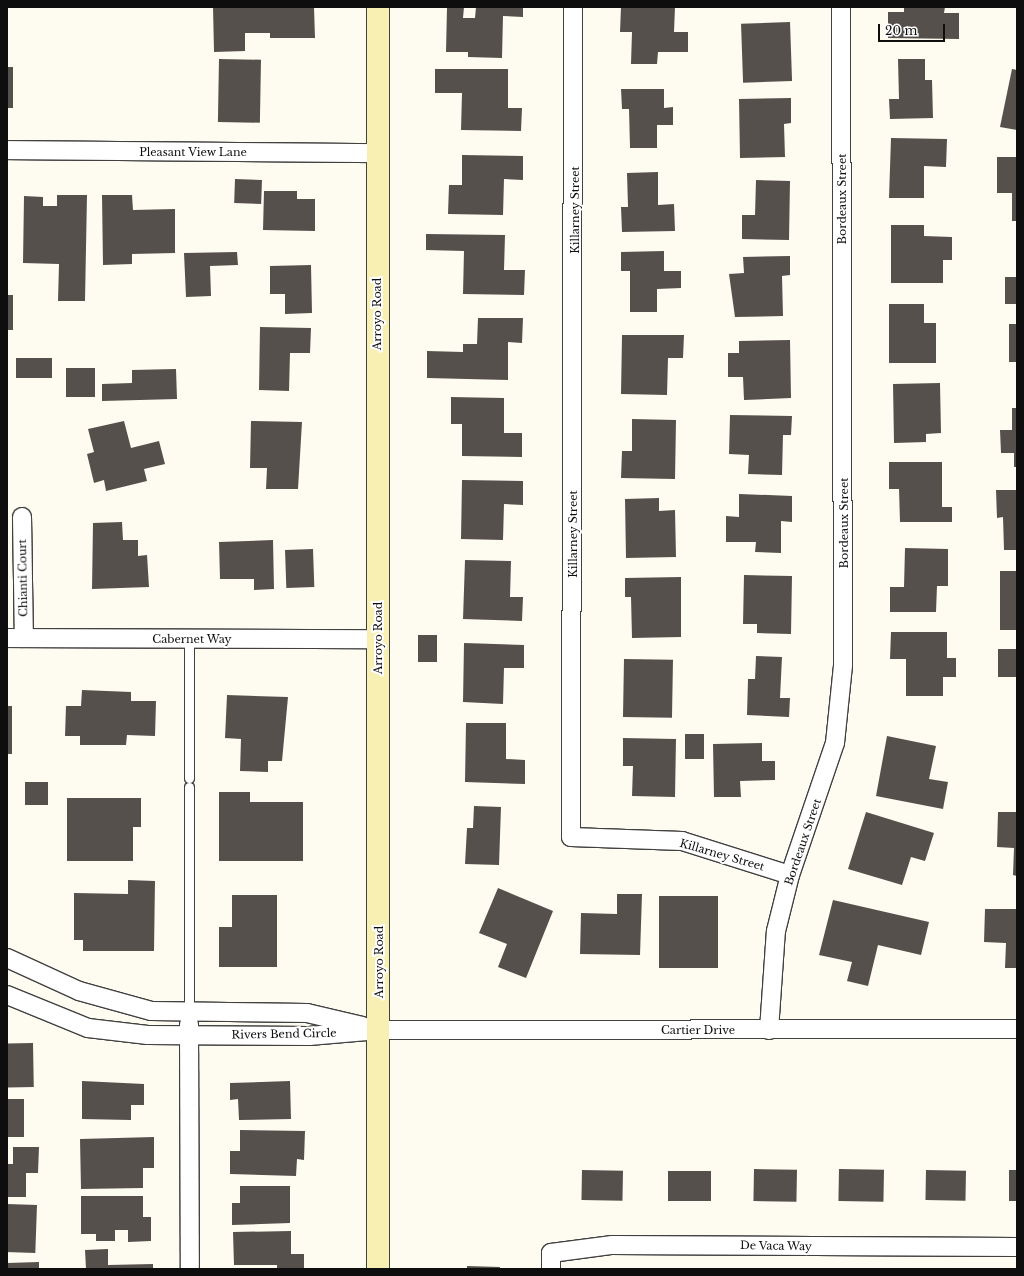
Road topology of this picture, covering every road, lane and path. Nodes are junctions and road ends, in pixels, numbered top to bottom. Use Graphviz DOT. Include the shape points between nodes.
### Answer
graph roads {
  1 [pos="378,7"];
  2 [pos="573,7"];
  3 [pos="841,7"];
  4 [pos="7,150"];
  5 [pos="378,153"];
  6 [pos="22,517"];
  7 [pos="15,638"];
  8 [pos="189,639"];
  9 [pos="378,639"];
  10 [pos="790,875"];
  11 [pos="7,958"];
  12 [pos="7,995"];
  13 [pos="189,1011"];
  14 [pos="1017,1029"];
  15 [pos="380,1030"];
  16 [pos="769,1030"];
  17 [pos="189,1035"];
  18 [pos="1017,1247"];
  19 [pos="190,1269"];
  20 [pos="378,1269"];
  21 [pos="551,1269"];
  1 -- 5 [label="street, Arroyo Road"];
  2 -- 10 [label="street, Killarney Street" via="571,836 682,841"];
  3 -- 10 [label="street, Bordeaux Street" via="843,665 835,744"];
  4 -- 5 [label="street, Pleasant View Lane"];
  5 -- 9 [label="street, Arroyo Road"];
  6 -- 7 [label="street, Chianti Court"];
  7 -- 8 [label="street, Cabernet Way"];
  8 -- 9 [label="street, Cabernet Way"];
  8 -- 13 [label="lane"];
  9 -- 15 [label="street, Arroyo Road"];
  10 -- 16 [label="street, Bordeaux Street" via="776,931"];
  11 -- 13 [label="street, Rivers Bend Circle" via="79,991 151,1011"];
  12 -- 17 [label="street, Rivers Bend Circle" via="88,1028"];
  13 -- 15 [label="street, Rivers Bend Circle" via="307,1013"];
  13 -- 17 [label="street"];
  14 -- 16 [label="street, Cartier Drive"];
  15 -- 16 [label="street, Cartier Drive"];
  15 -- 17 [label="street, Rivers Bend Circle" via="309,1036"];
  15 -- 20 [label="street, Arroyo Road"];
  17 -- 19 [label="street"];
  18 -- 21 [label="street, De Vaca Way" via="612,1245 551,1253"];
}
